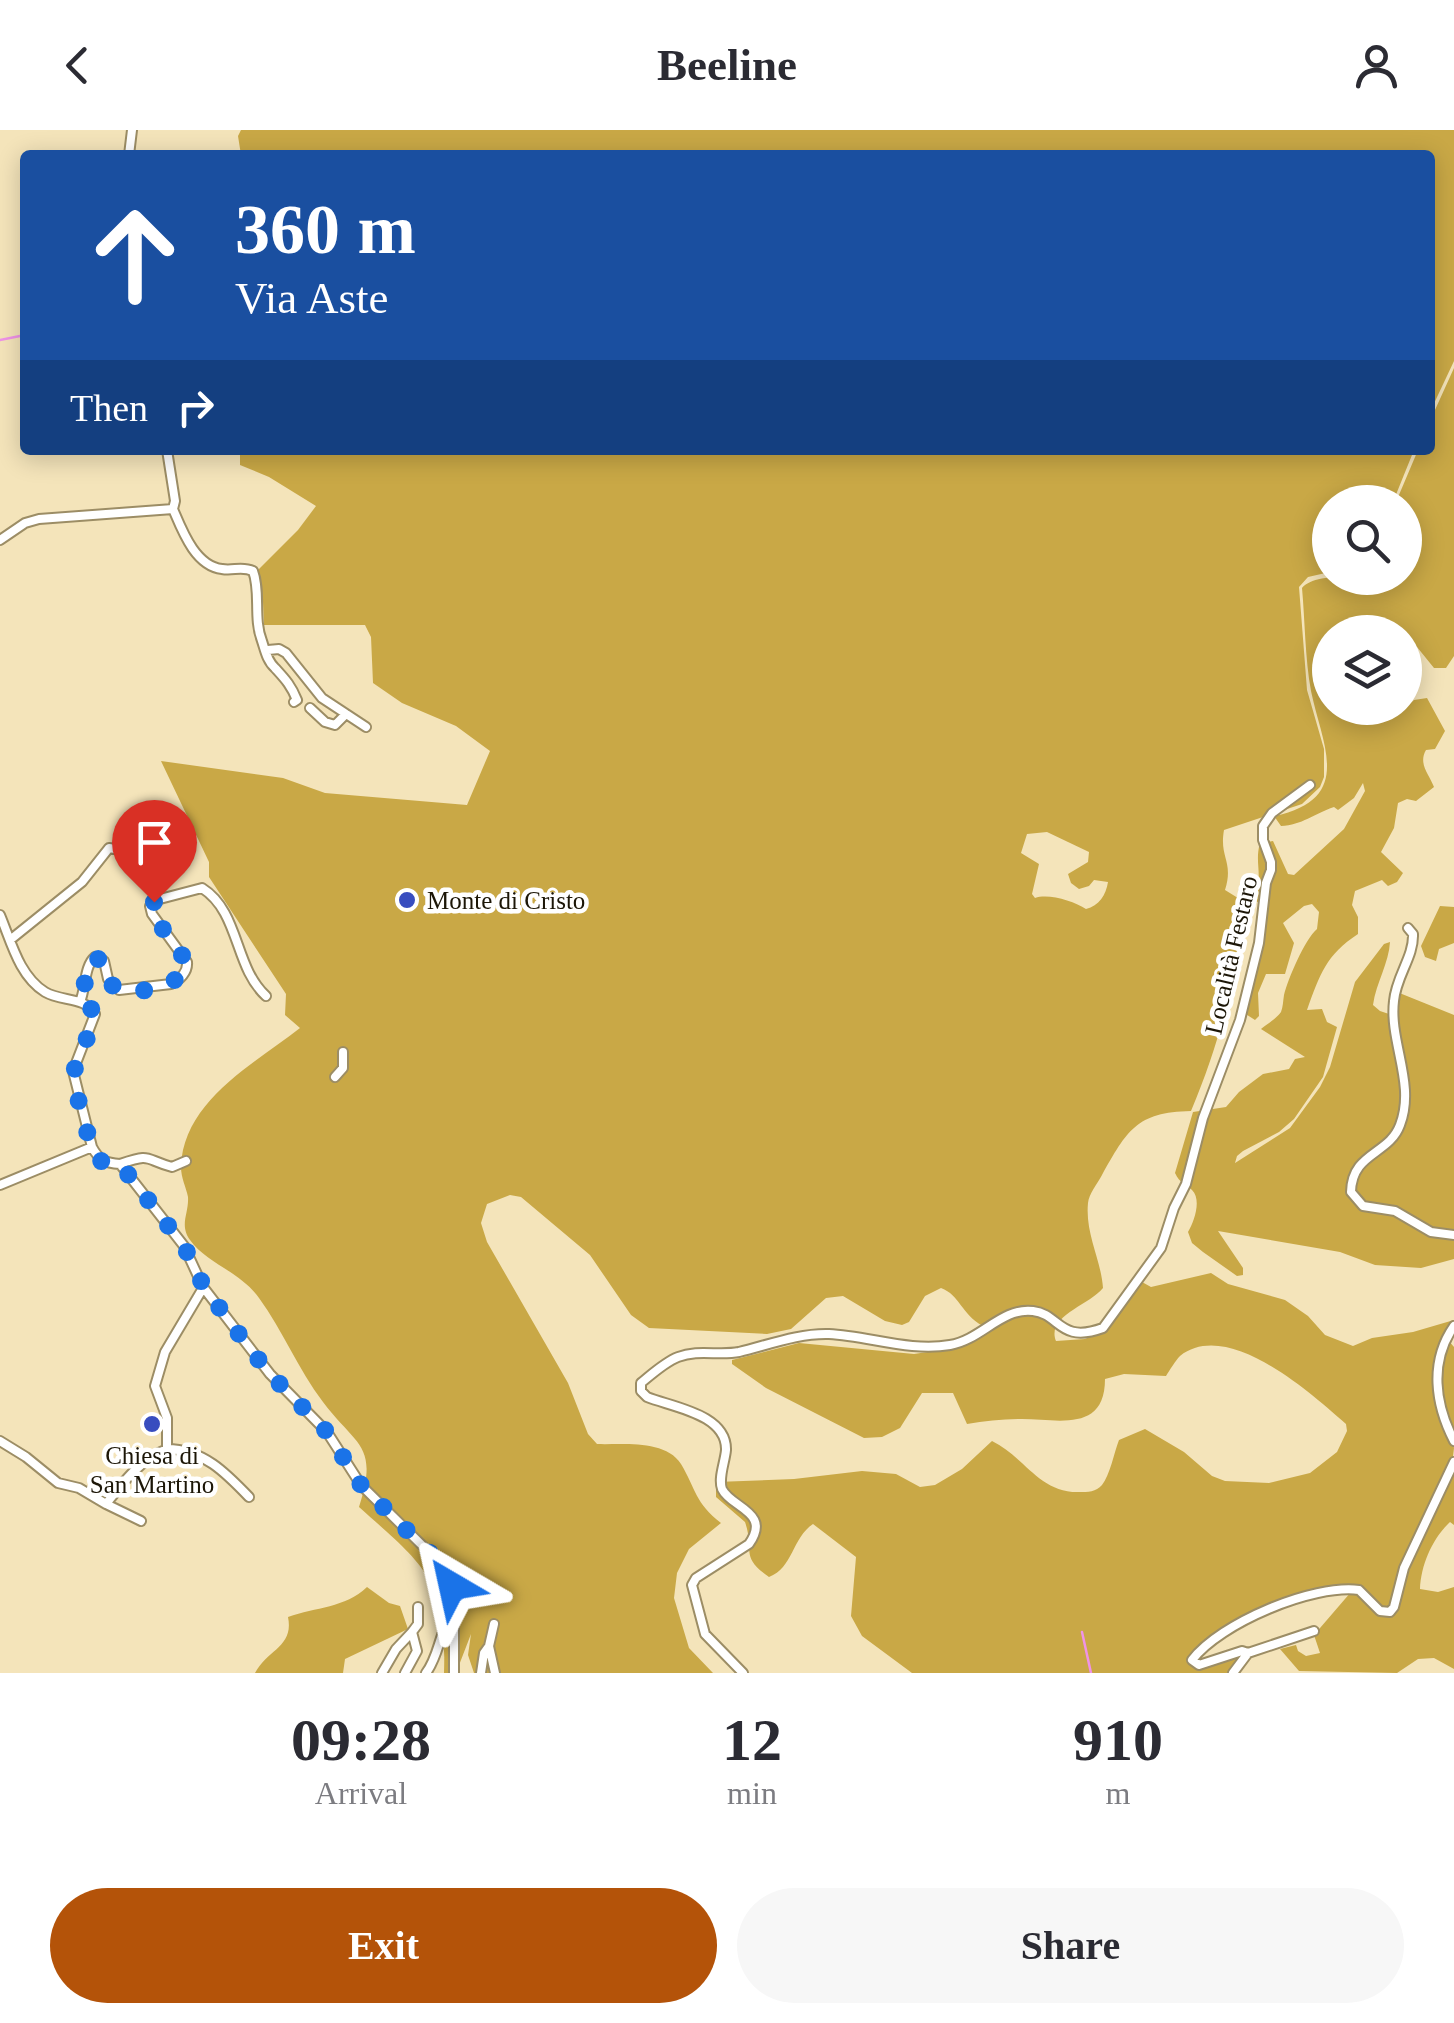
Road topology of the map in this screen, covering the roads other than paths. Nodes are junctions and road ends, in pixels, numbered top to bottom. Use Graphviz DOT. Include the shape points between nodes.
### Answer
graph roads {
  1 [pos="168,455"];
  2 [pos="172,509"];
  3 [pos="0,540"];
  4 [pos="268,650"];
  5 [pos="294,702"];
  6 [pos="310,708"];
  7 [pos="346,714"];
  8 [pos="366,727"];
  9 [pos="1310,785"];
  10 [pos="120,850"];
  11 [pos="0,916"];
  12 [pos="1408,928"];
  13 [pos="10,940"];
  14 [pos="266,996"];
  15 [pos="80,1002"];
  16 [pos="343,1052"];
  17 [pos="335,1077"];
  18 [pos="92,1147"];
  19 [pos="186,1161"];
  20 [pos="120,1164"];
  21 [pos="0,1185"];
  22 [pos="1454,1235"];
  23 [pos="204,1287"];
  24 [pos="1454,1326"];
  25 [pos="0,1441"];
  26 [pos="1454,1441"];
  27 [pos="167,1450"];
  28 [pos="1454,1462"];
  29 [pos="248,1497"];
  30 [pos="106,1504"];
  31 [pos="141,1521"];
  32 [pos="418,1608"];
  33 [pos="455,1615"];
  34 [pos="494,1624"];
  35 [pos="1314,1630"];
  36 [pos="412,1632"];
  37 [pos="489,1646"];
  38 [pos="1248,1653"];
  39 [pos="382,1673"];
  40 [pos="405,1673"];
  41 [pos="426,1673"];
  42 [pos="454,1673"];
  43 [pos="481,1673"];
  44 [pos="495,1673"];
  45 [pos="743,1673"];
  46 [pos="1233,1673"];
  1 -- 2 [label="street"];
  2 -- 3 [label="street" via="39,519"];
  2 -- 4 [label="street" via="206,562 253,571 256,617"];
  4 -- 5 [label="street" via="275,670 290,682"];
  4 -- 7 [label="street" via="286,653 314,690"];
  6 -- 7 [label="street" via="335,725"];
  7 -- 8 [label="street"];
  9 -- 45 [label="street, Località Festaro" via="1263,826 1271,870 1243,1009 1162,1248 1100,1330 1065,1330 1032,1311 1008,1315 982,1334 947,1346 819,1334 680,1356 641,1383 647,1397 696,1414 721,1433 721,1486 752,1518 750,1544 692,1584 704,1634"];
  10 -- 13 [label="street" via="110,848 82,882"];
  11 -- 13 [label="street"];
  12 -- 22 [label="street" via="1413,949 1393,1005 1402,1122 1359,1165 1352,1192 1363,1206"];
  13 -- 15 [label="street" via="32,981 46,993"];
  14 -- 15 [label="street" via="244,965 222,910 198,888 150,906 187,962 178,980 119,990 95,957"];
  15 -- 18 [label="street" via="95,1014 73,1072"];
  16 -- 17 [label="street"];
  18 -- 20 [label="street" via="101,1161"];
  18 -- 21 [label="street"];
  19 -- 20 [label="street" via="172,1166 151,1157"];
  20 -- 23 [label="street" via="184,1246"];
  23 -- 27 [label="street" via="165,1352 155,1386"];
  23 -- 33 [label="street" via="270,1374 327,1432 361,1485 443,1566"];
  24 -- 26 [label="street" via="1437,1379"];
  25 -- 30 [label="street" via="58,1484"];
  27 -- 29 [label="street" via="212,1462"];
  27 -- 30 [label="street" via="135,1467"];
  28 -- 38 [label="street" via="1404,1568 1392,1610 1381,1612 1356,1589 1308,1594 1239,1622 1192,1660"];
  30 -- 31 [label="street"];
  32 -- 36 [label="street"];
  33 -- 41 [label="street" via="444,1625 438,1656"];
  33 -- 42 [label="street"];
  34 -- 37 [label="street"];
  35 -- 38 [label="street"];
  36 -- 39 [label="street"];
  36 -- 40 [label="street" via="417,1651"];
  37 -- 43 [label="street"];
  37 -- 44 [label="street"];
  38 -- 46 [label="street"];
}
